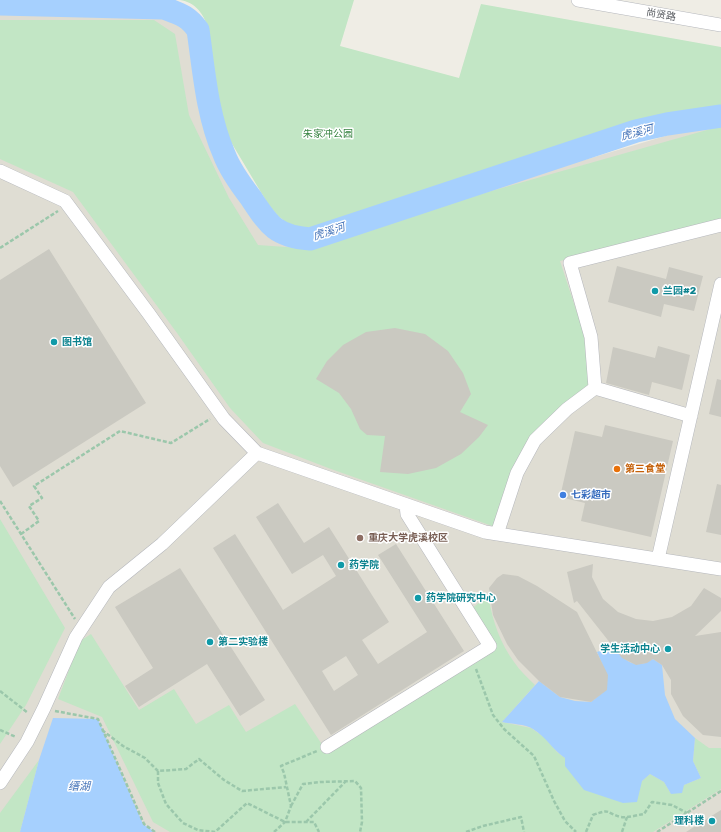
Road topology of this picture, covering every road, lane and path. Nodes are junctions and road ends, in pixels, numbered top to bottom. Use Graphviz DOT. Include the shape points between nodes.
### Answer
graph roads {
  1 [pos="578,0"];
  2 [pos="721,25"];
  3 [pos="0,171"];
  4 [pos="67,205"];
  5 [pos="721,225"];
  6 [pos="0,248"];
  7 [pos="721,284"];
  8 [pos="595,388"];
  9 [pos="219,413"];
  10 [pos="691,416"];
  11 [pos="257,453"];
  12 [pos="0,501"];
  13 [pos="406,505"];
  14 [pos="21,534"];
  15 [pos="497,534"];
  16 [pos="658,559"];
  17 [pos="721,569"];
  18 [pos="81,630"];
  19 [pos="472,657"];
  20 [pos="0,691"];
  21 [pos="44,708"];
  22 [pos="38,721"];
  23 [pos="0,730"];
  24 [pos="102,730"];
  25 [pos="28,742"];
  26 [pos="327,747"];
  27 [pos="158,771"];
  28 [pos="346,781"];
  29 [pos="0,783"];
  30 [pos="286,787"];
  31 [pos="721,791"];
  32 [pos="291,806"];
  33 [pos="687,813"];
  34 [pos="627,817"];
  35 [pos="285,822"];
  36 [pos="306,822"];
  37 [pos="155,832"];
  38 [pos="274,832"];
  39 [pos="319,832"];
  40 [pos="360,832"];
  41 [pos="466,832"];
  42 [pos="524,832"];
  43 [pos="576,832"];
  44 [pos="586,832"];
  45 [pos="622,832"];
  46 [pos="657,832"];
  1 -- 2 [label="street, 尚贤路"];
  3 -- 4 [label="street" via="65,201"];
  4 -- 6 [label="path"];
  4 -- 9 [label="street"];
  5 -- 8 [label="street" via="570,263 591,337"];
  7 -- 10 [label="street"];
  8 -- 10 [label="street"];
  8 -- 15 [label="street" via="567,409 535,440 517,473"];
  9 -- 11 [label="street"];
  9 -- 14 [label="path" via="170,443 120,431 34,486 42,498 29,506 39,521"];
  10 -- 16 [label="street"];
  11 -- 13 [label="street"];
  11 -- 18 [label="street" via="162,544 109,587"];
  12 -- 14 [label="path"];
  13 -- 15 [label="street"];
  13 -- 19 [label="street" via="407,514 490,646"];
  14 -- 18 [label="path"];
  15 -- 16 [label="street"];
  16 -- 17 [label="street"];
  18 -- 21 [label="street"];
  19 -- 26 [label="street"];
  19 -- 43 [label="path" via="493,715 504,729 534,756 557,808"];
  20 -- 22 [label="path"];
  21 -- 22 [label="street"];
  21 -- 24 [label="path" via="98,719"];
  22 -- 25 [label="street"];
  23 -- 25 [label="path"];
  24 -- 27 [label="path" via="145,758"];
  24 -- 37 [label="path" via="144,824"];
  25 -- 29 [label="street"];
  26 -- 30 [label="path" via="281,766"];
  27 -- 30 [label="path" via="186,769 199,759 242,791"];
  27 -- 35 [label="path" via="158,783 166,804 183,823 198,830 215,832 247,803"];
  28 -- 32 [label="path" via="303,784"];
  28 -- 36 [label="path"];
  28 -- 40 [label="path" via="355,781 361,788"];
  30 -- 32 [label="path"];
  31 -- 33 [label="path"];
  32 -- 35 [label="path"];
  33 -- 34 [label="path" via="672,805 652,802 644,814"];
  33 -- 46 [label="path"];
  34 -- 44 [label="path" via="602,811 593,815"];
  34 -- 45 [label="path"];
  35 -- 36 [label="path"];
  35 -- 38 [label="path"];
  36 -- 39 [label="path" via="314,822"];
  41 -- 42 [label="path" via="520,817"];
}
